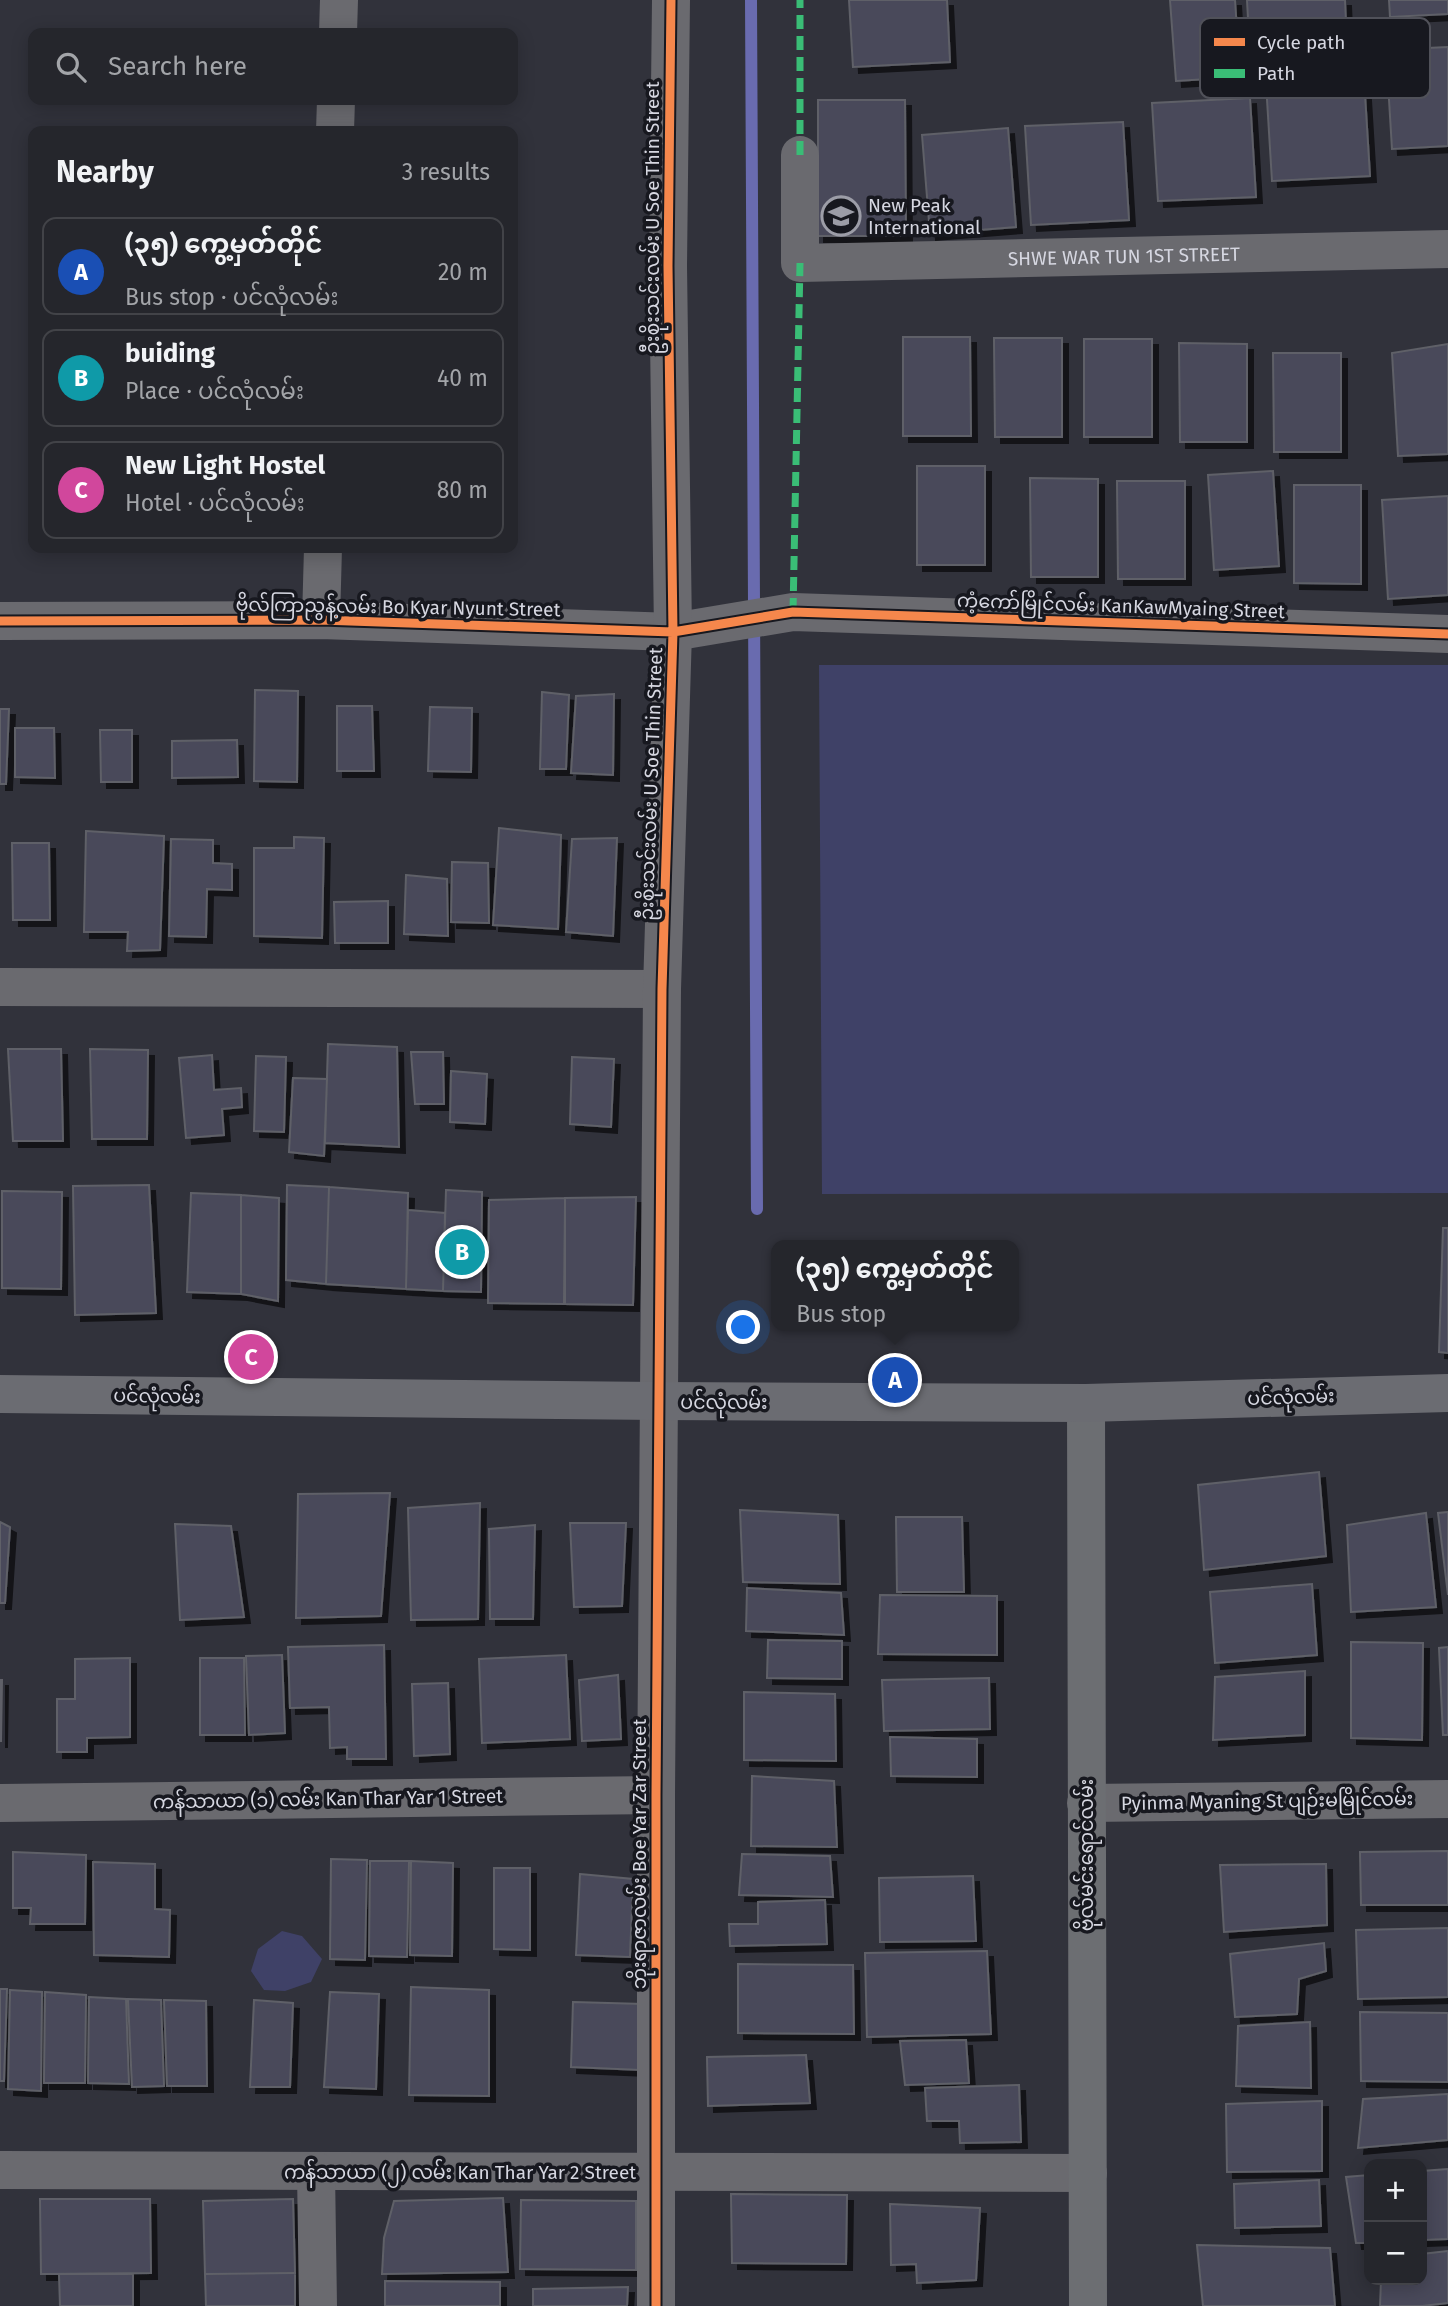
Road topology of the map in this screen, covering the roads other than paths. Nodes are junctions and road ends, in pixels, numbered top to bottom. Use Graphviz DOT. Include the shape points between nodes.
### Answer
graph roads {
  1 [pos="339,0"];
  2 [pos="671,0"];
  3 [pos="338,28"];
  4 [pos="336,105"];
  5 [pos="335,126"];
  6 [pos="800,155"];
  7 [pos="1448,249"];
  8 [pos="323,553"];
  9 [pos="793,612"];
  10 [pos="321,620"];
  11 [pos="0,621"];
  12 [pos="673,632"];
  13 [pos="1448,634"];
  14 [pos="0,987"];
  15 [pos="662,989"];
  16 [pos="1448,1393"];
  17 [pos="0,1394"];
  18 [pos="658,1401"];
  19 [pos="1086,1403"];
  20 [pos="656,1795"];
  21 [pos="1448,1799"];
  22 [pos="1086,1802"];
  23 [pos="0,1803"];
  24 [pos="0,2170"];
  25 [pos="316,2171"];
  26 [pos="656,2172"];
  27 [pos="1088,2174"];
  28 [pos="318,2306"];
  29 [pos="656,2306"];
  30 [pos="1088,2306"];
  1 -- 3 [label="street"];
  2 -- 12 [label="street, ဦးစိုးသင်းလမ်း U Soe Thin Street" via="668,266"];
  4 -- 5 [label="street"];
  6 -- 7 [label="street, SHWE WAR TUN 1ST STREET" via="800,263"];
  8 -- 10 [label="street"];
  9 -- 12 [label="street, ဗိုလ်ကြာညွန့်လမ်း Bo Kyar Nyunt Street"];
  9 -- 13 [label="street, ကံ့ကော်မြိုင်လမ်း KanKawMyaing Street"];
  10 -- 11 [label="street, ဗိုလ်ကြာညွန့်လမ်း Bo Kyar Nyunt Street"];
  10 -- 12 [label="street, ဗိုလ်ကြာညွန့်လမ်း Bo Kyar Nyunt Street"];
  12 -- 15 [label="street, ဦးစိုးသင်းလမ်း U Soe Thin Street"];
  14 -- 15 [label="street"];
  15 -- 18 [label="street, ဦးစိုးသင်းလမ်း U Soe Thin Street"];
  16 -- 19 [label="main road, ပင်လုံလမ်း"];
  17 -- 18 [label="main road, ပင်လုံလမ်း"];
  18 -- 19 [label="main road, ပင်လုံလမ်း"];
  18 -- 20 [label="street, ဘိုးရာဇာလမ်း Boe Yar Zar Street"];
  19 -- 22 [label="street, ဗိုလ်မင်းရောင်လမ်း"];
  20 -- 23 [label="street, ကန်သာယာ (၁) လမ်း Kan Thar Yar 1 Street"];
  20 -- 26 [label="street, ဘိုးရာဇာလမ်း Boe Yar Zar Street"];
  21 -- 22 [label="street, Pyinma Myaning St ပျဉ်းမမြိုင်လမ်း"];
  22 -- 27 [label="street, ဗိုလ်မင်းရောင်လမ်း"];
  24 -- 25 [label="street, ကန်သာယာ (၂) လမ်း Kan Thar Yar 2 Street"];
  25 -- 26 [label="street, ကန်သာယာ (၂) လမ်း Kan Thar Yar 2 Street"];
  25 -- 28 [label="street"];
  26 -- 27 [label="street, ကန်သာယာ (၂) လမ်း Kan Thar Yar 2 Street"];
  26 -- 29 [label="street, ဘိုးရာဇာလမ်း Boe Yar Zar Street"];
  27 -- 30 [label="street, ဗိုလ်မင်းရောင်လမ်း"];
}
